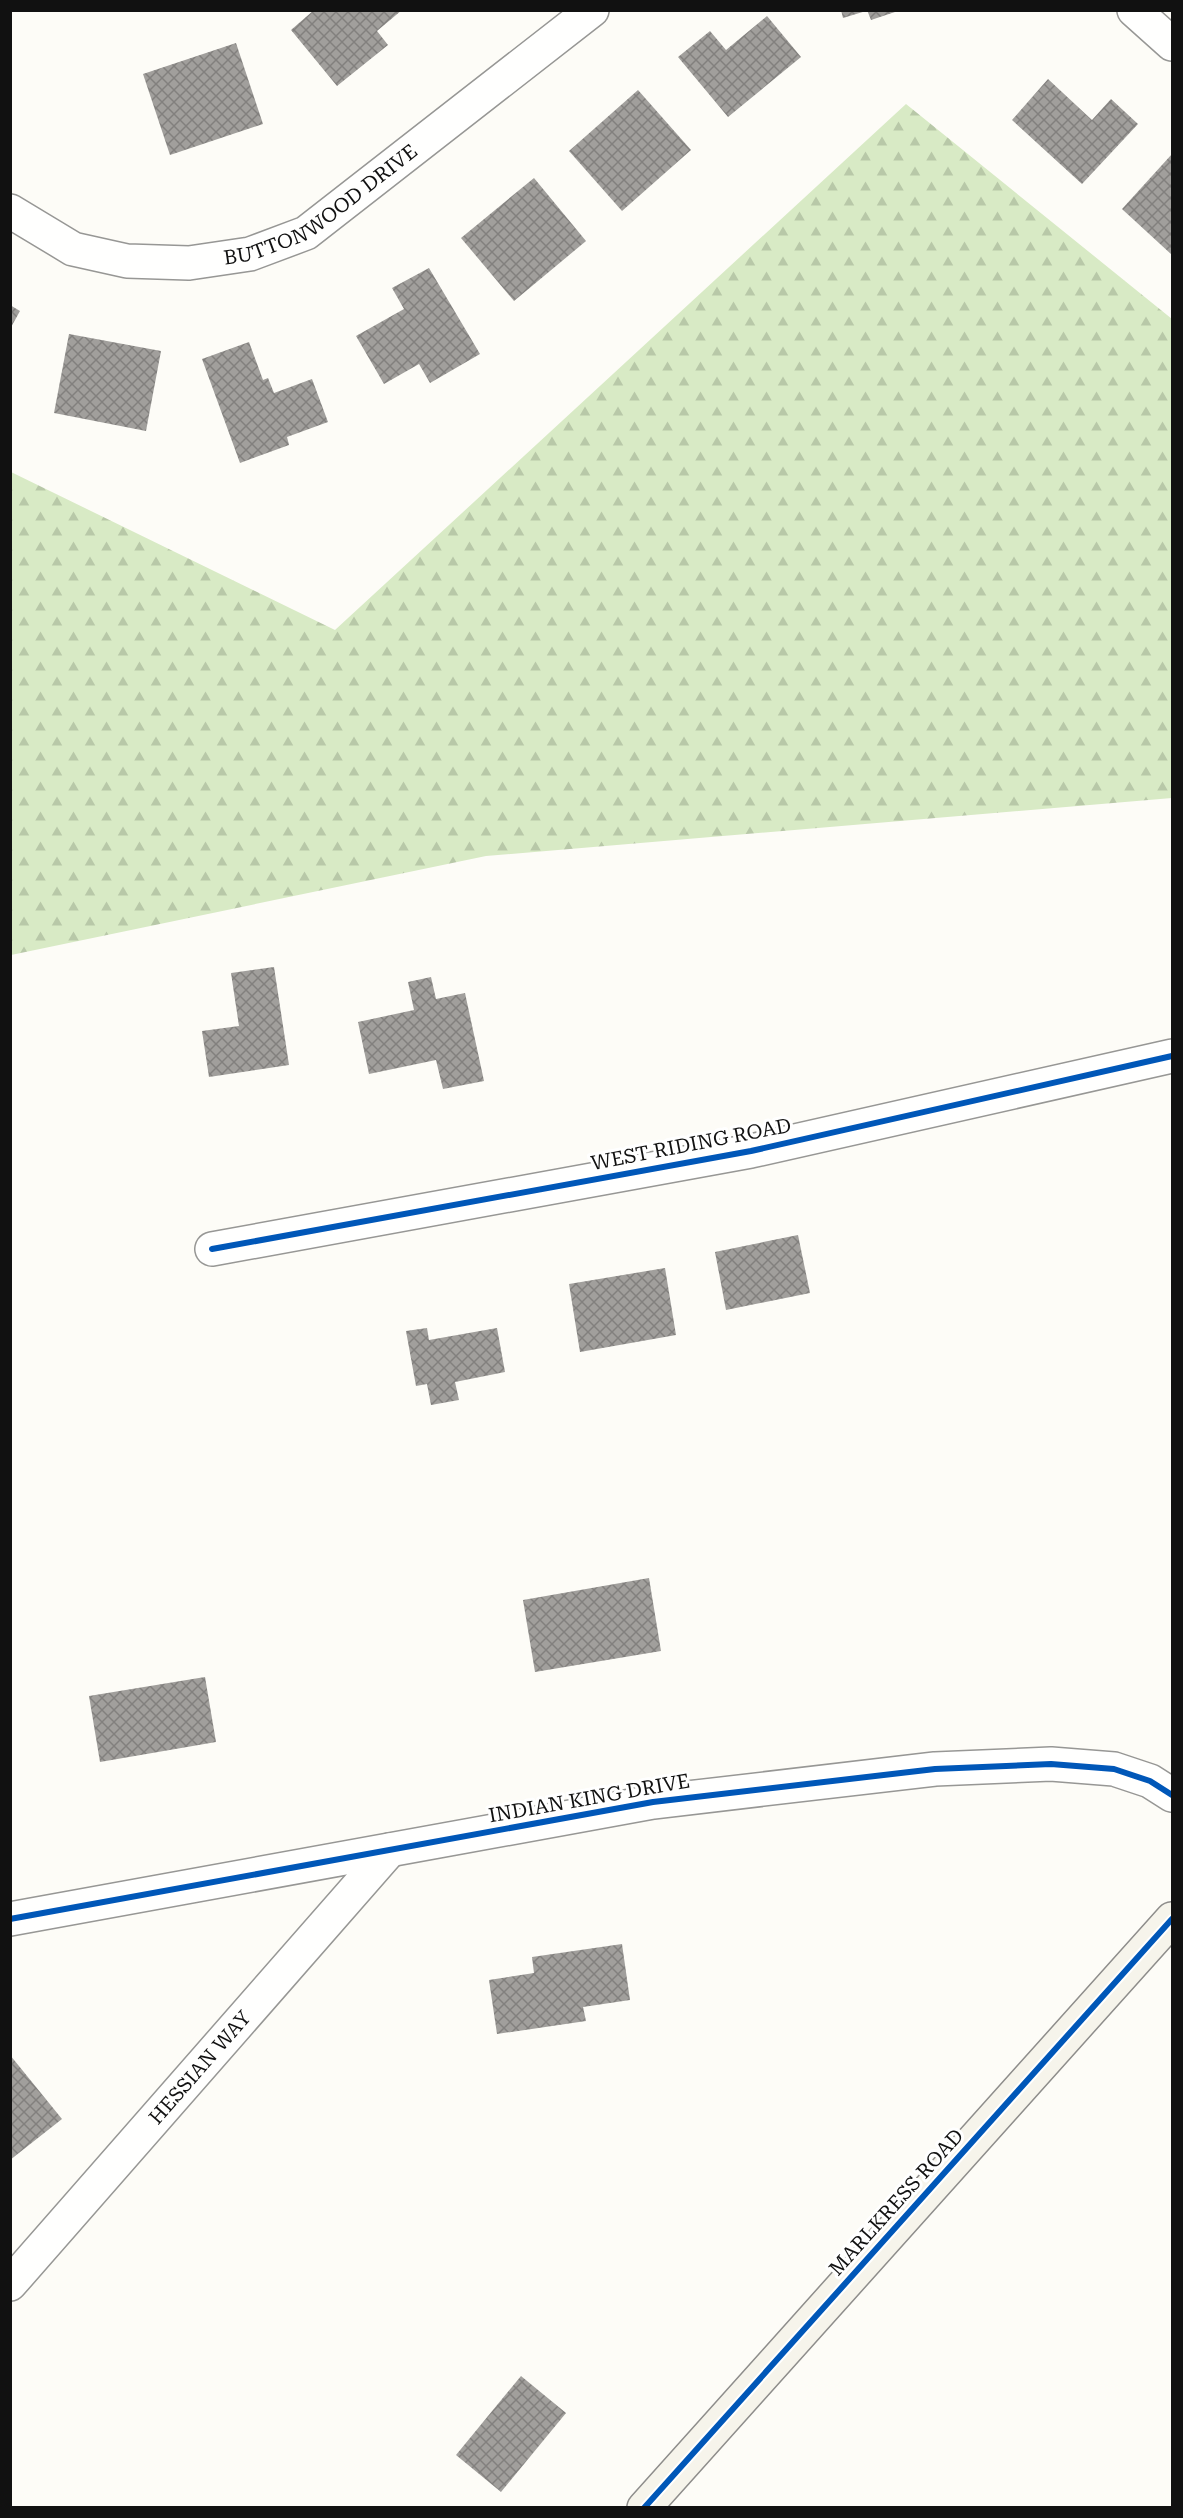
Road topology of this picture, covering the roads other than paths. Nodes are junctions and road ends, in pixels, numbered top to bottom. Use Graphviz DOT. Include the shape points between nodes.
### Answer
graph roads {
  1 [pos="592,10"];
  2 [pos="1134,10"];
  3 [pos="1173,44"];
  4 [pos="10,211"];
  5 [pos="1173,1056"];
  6 [pos="212,1249"];
  7 [pos="1173,1795"];
  8 [pos="390,1850"];
  9 [pos="10,1919"];
  10 [pos="1173,1919"];
  11 [pos="10,2284"];
  12 [pos="644,2508"];
  1 -- 4 [label="street, BUTTONWOOD DRIVE" via="306,233 250,254 189,263 127,261 73,249"];
  2 -- 3 [label="street"];
  5 -- 6 [label="street, WEST RIDING ROAD" via="751,1151"];
  7 -- 8 [label="street, INDIAN KING DRIVE" via="1150,1780 1113,1769 1051,1764 935,1769 653,1802"];
  8 -- 9 [label="street, INDIAN KING DRIVE"];
  8 -- 11 [label="street, HESSIAN WAY"];
  10 -- 12 [label="street, MARLKRESS ROAD"];
}
